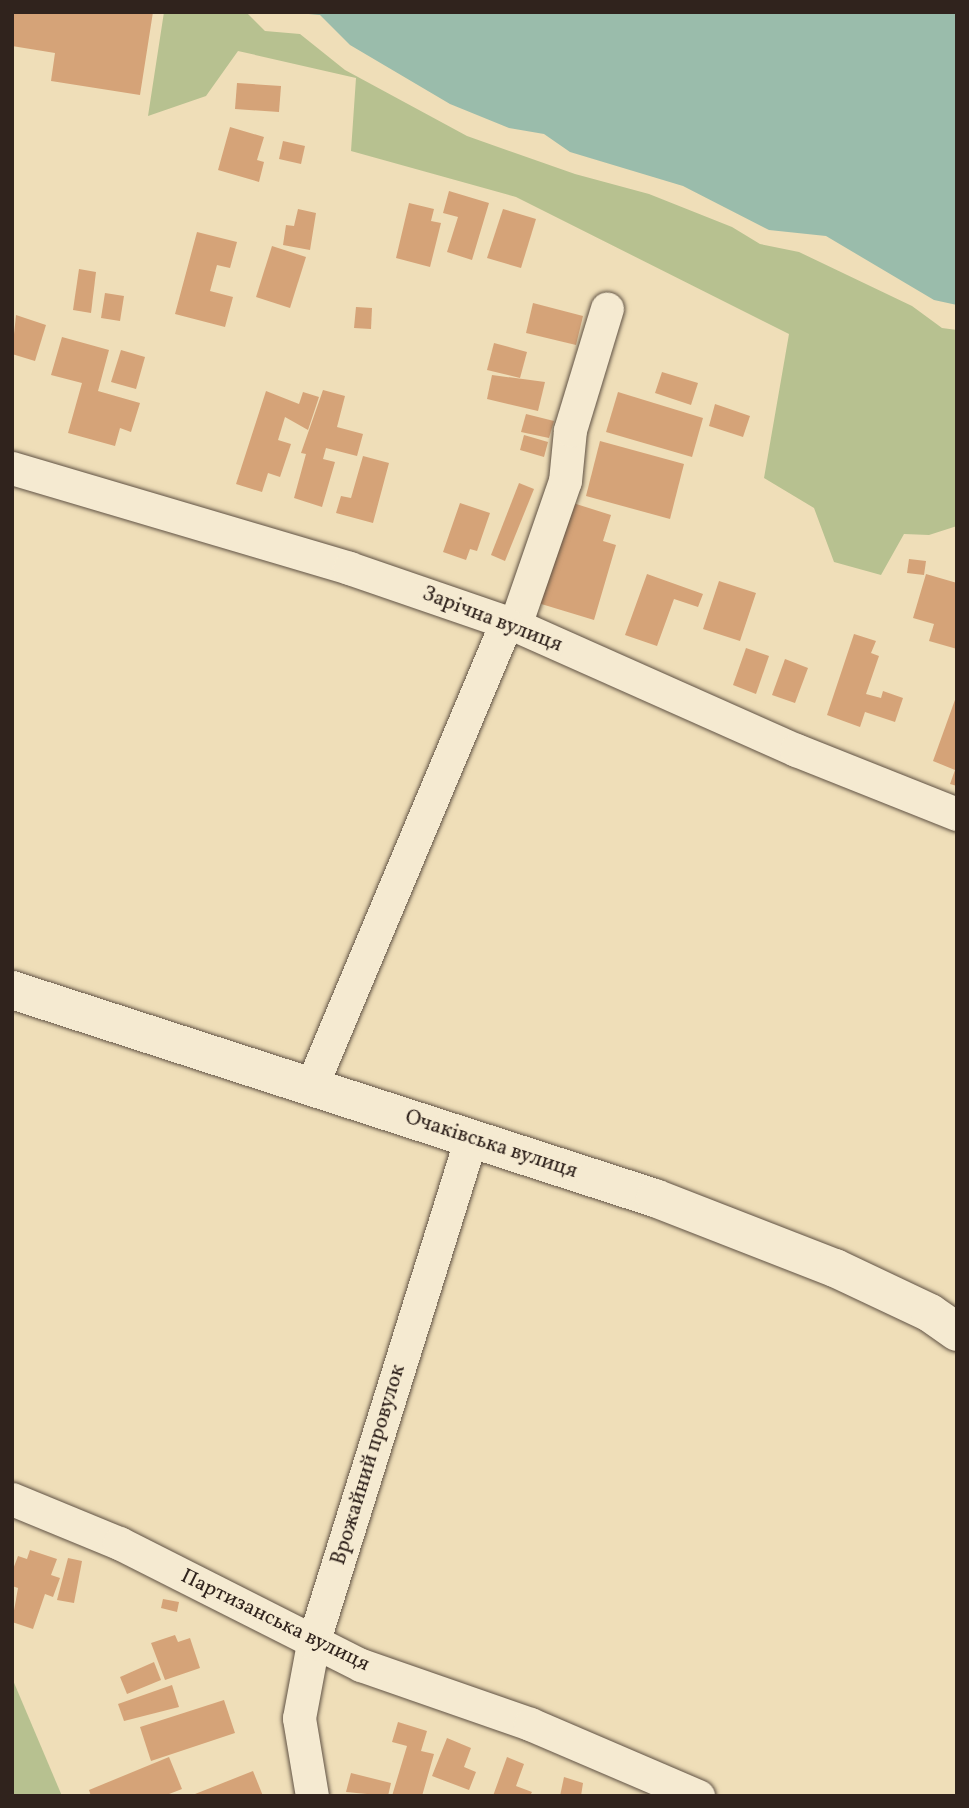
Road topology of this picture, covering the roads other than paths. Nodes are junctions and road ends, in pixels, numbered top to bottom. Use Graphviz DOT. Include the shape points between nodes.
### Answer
graph roads {
  1 [pos="607,308"];
  2 [pos="12,468"];
  3 [pos="510,624"];
  4 [pos="957,814"];
  5 [pos="12,990"];
  6 [pos="312,1087"];
  7 [pos="471,1138"];
  8 [pos="957,1332"];
  9 [pos="12,1499"];
  10 [pos="313,1643"];
  11 [pos="312,1796"];
  12 [pos="698,1796"];
  1 -- 3 [label="street" via="570,430 565,481"];
  2 -- 3 [label="street, Зарічна вулиця" via="349,568"];
  3 -- 4 [label="street, Зарічна вулиця" via="796,750"];
  3 -- 6 [label="street"];
  5 -- 6 [label="street, Очаківська вулиця"];
  6 -- 7 [label="street, Очаківська вулиця"];
  7 -- 8 [label="street, Очаківська вулиця" via="655,1198 835,1268 930,1313"];
  7 -- 10 [label="street, Врожайний провулок"];
  9 -- 10 [label="street, Партизанська вулиця" via="119,1543"];
  10 -- 11 [label="street, Врожайний провулок" via="299,1718"];
  10 -- 12 [label="street, Партизанська вулиця" via="361,1665 530,1724"];
}
